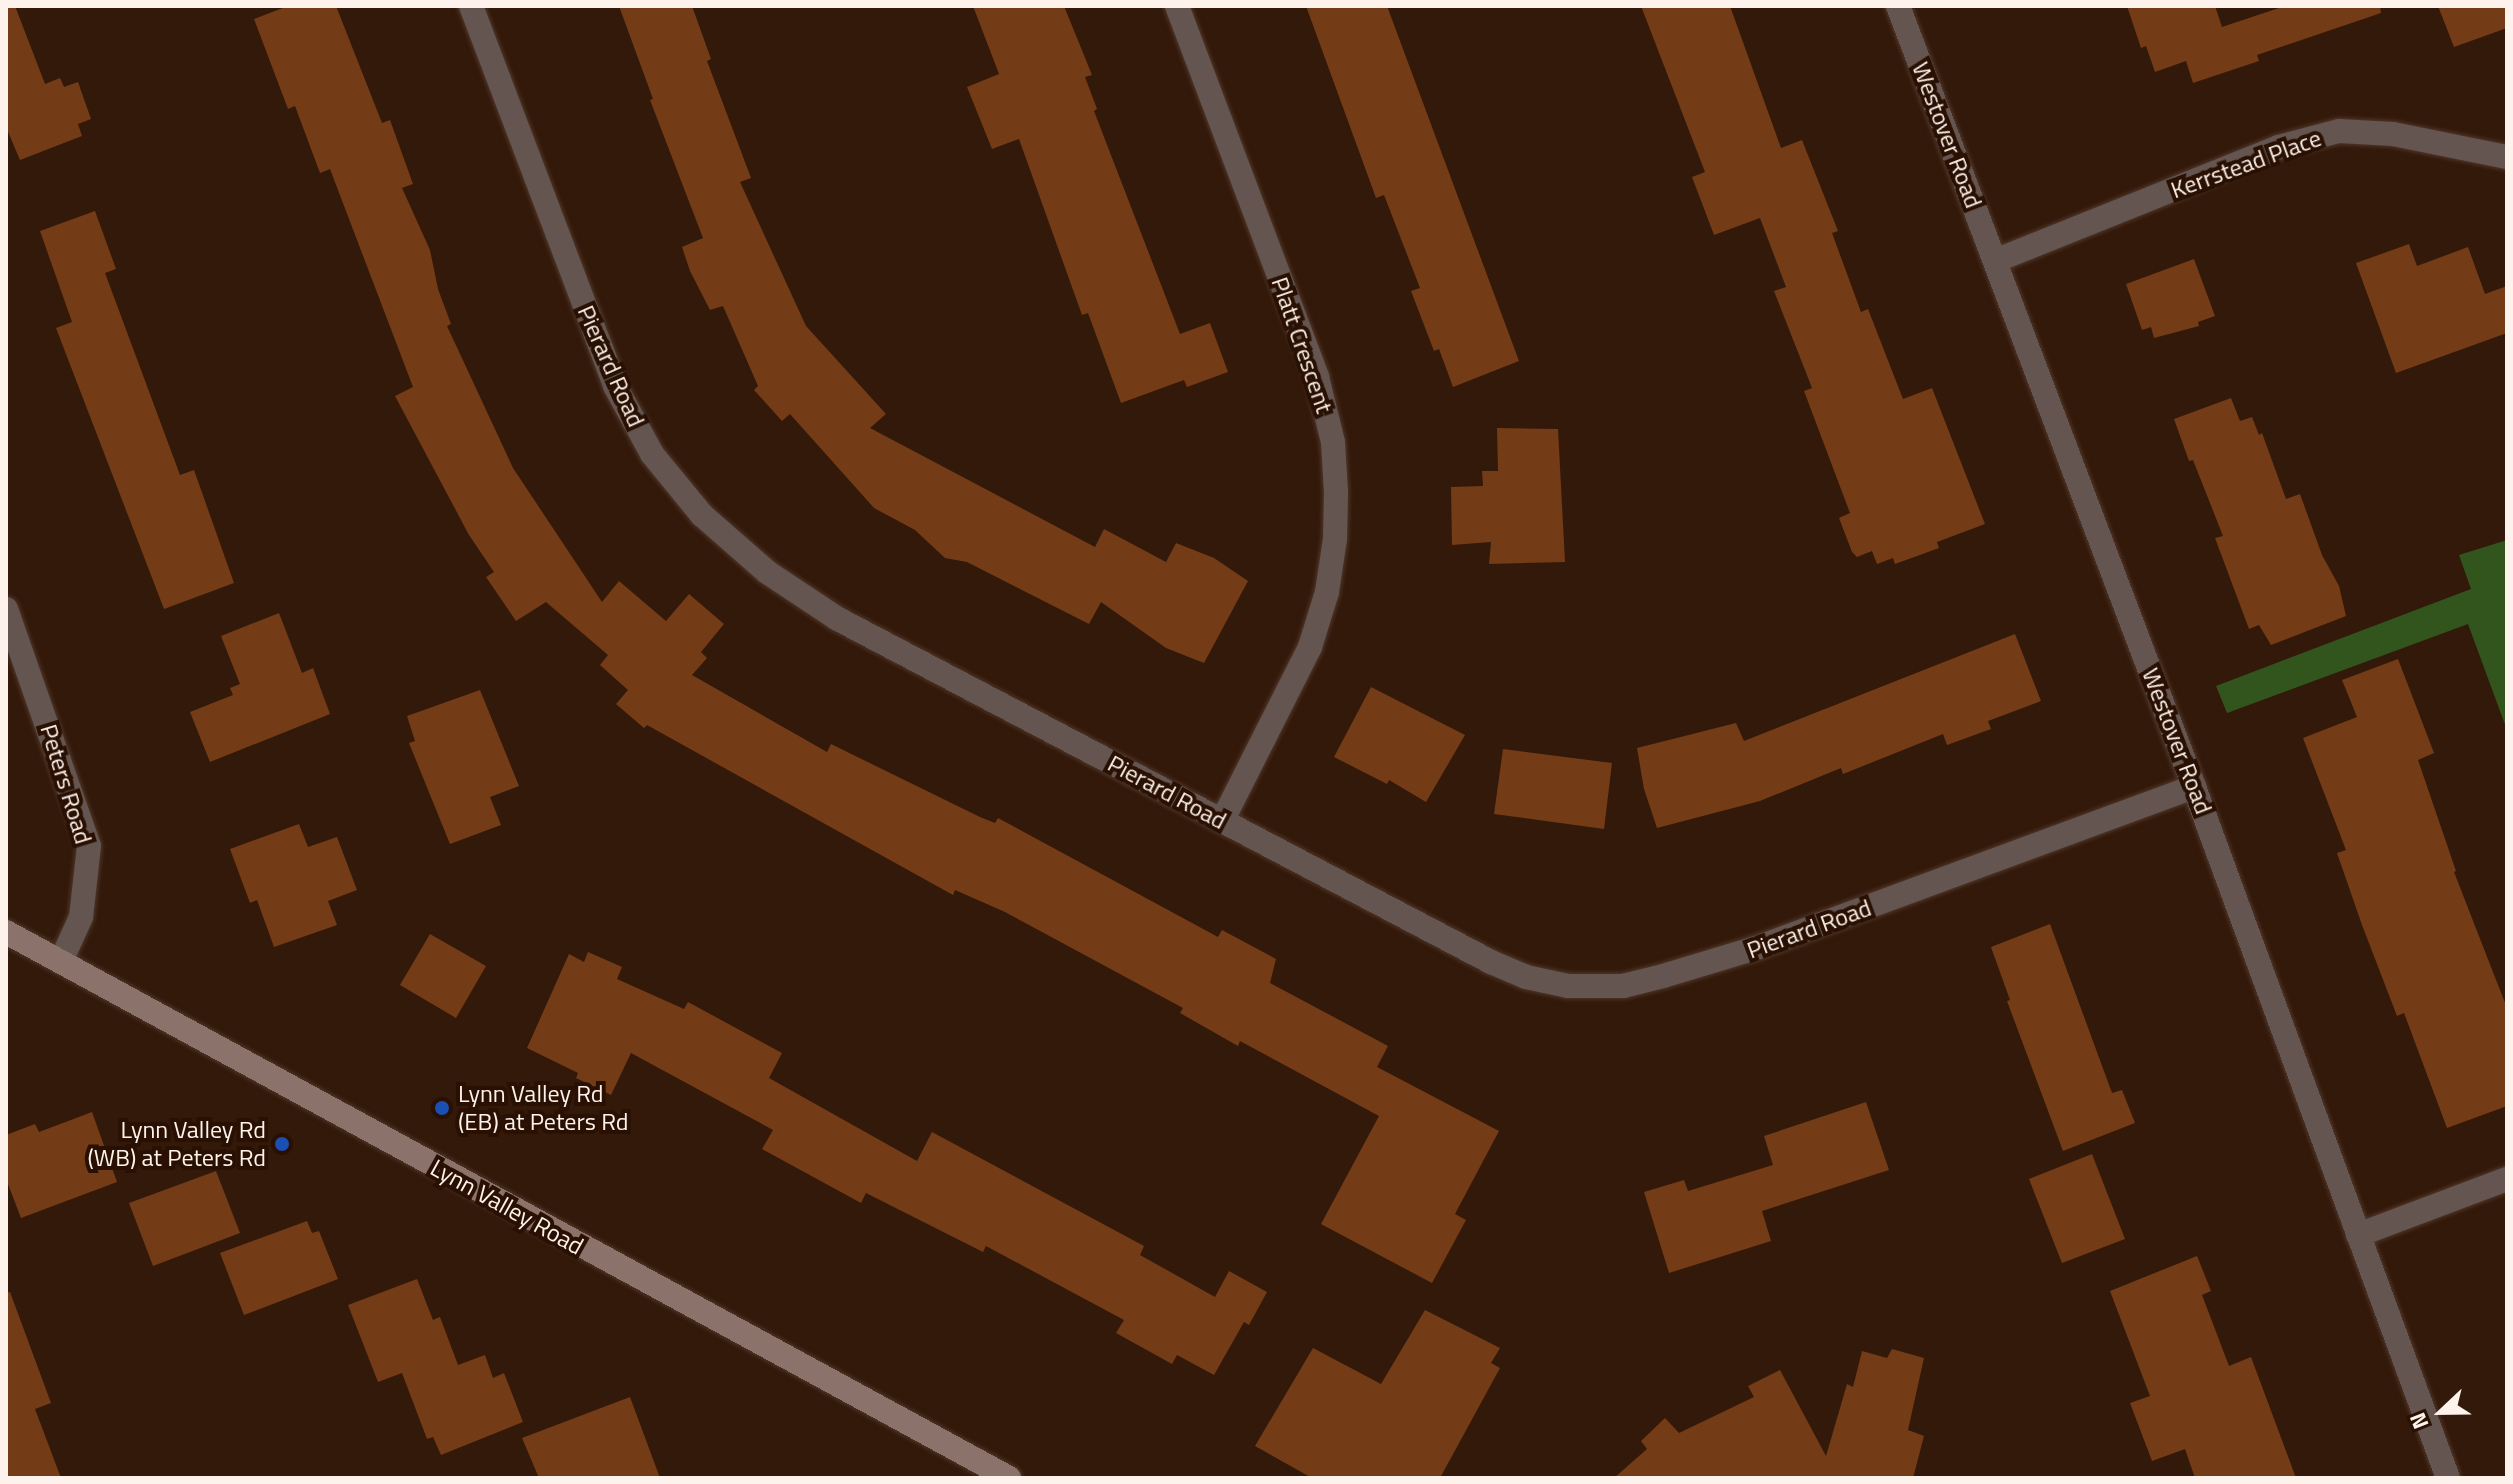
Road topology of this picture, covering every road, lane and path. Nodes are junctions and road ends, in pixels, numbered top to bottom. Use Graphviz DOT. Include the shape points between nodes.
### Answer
graph roads {
  1 [pos="471,6"];
  2 [pos="1177,6"];
  3 [pos="1898,6"];
  4 [pos="2507,157"];
  5 [pos="1995,261"];
  6 [pos="6,609"];
  7 [pos="2194,787"];
  8 [pos="1222,821"];
  9 [pos="6,932"];
  10 [pos="61,961"];
  11 [pos="2507,1179"];
  12 [pos="2358,1235"];
  13 [pos="1009,1478"];
  14 [pos="2448,1478"];
  1 -- 8 [label="street, Pierard Road" via="615,386 652,454 702,515 767,572 838,619"];
  2 -- 8 [label="street, Platt Crescent" via="1317,377 1333,442 1336,492 1327,592 1310,647"];
  3 -- 5 [label="street, Westover Road"];
  4 -- 5 [label="street, Kerrstead Place" via="2393,134 2339,131 2278,147"];
  5 -- 7 [label="street, Westover Road"];
  6 -- 10 [label="street, Peters Road" via="89,846 81,917"];
  7 -- 8 [label="street, Pierard Road" via="1756,948 1623,986 1568,986 1526,977"];
  7 -- 12 [label="street, Westover Road"];
  9 -- 10 [label="street, Lynn Valley Road"];
  10 -- 13 [label="street, Lynn Valley Road"];
  11 -- 12 [label="street"];
  12 -- 14 [label="street, Westover Road"];
}
